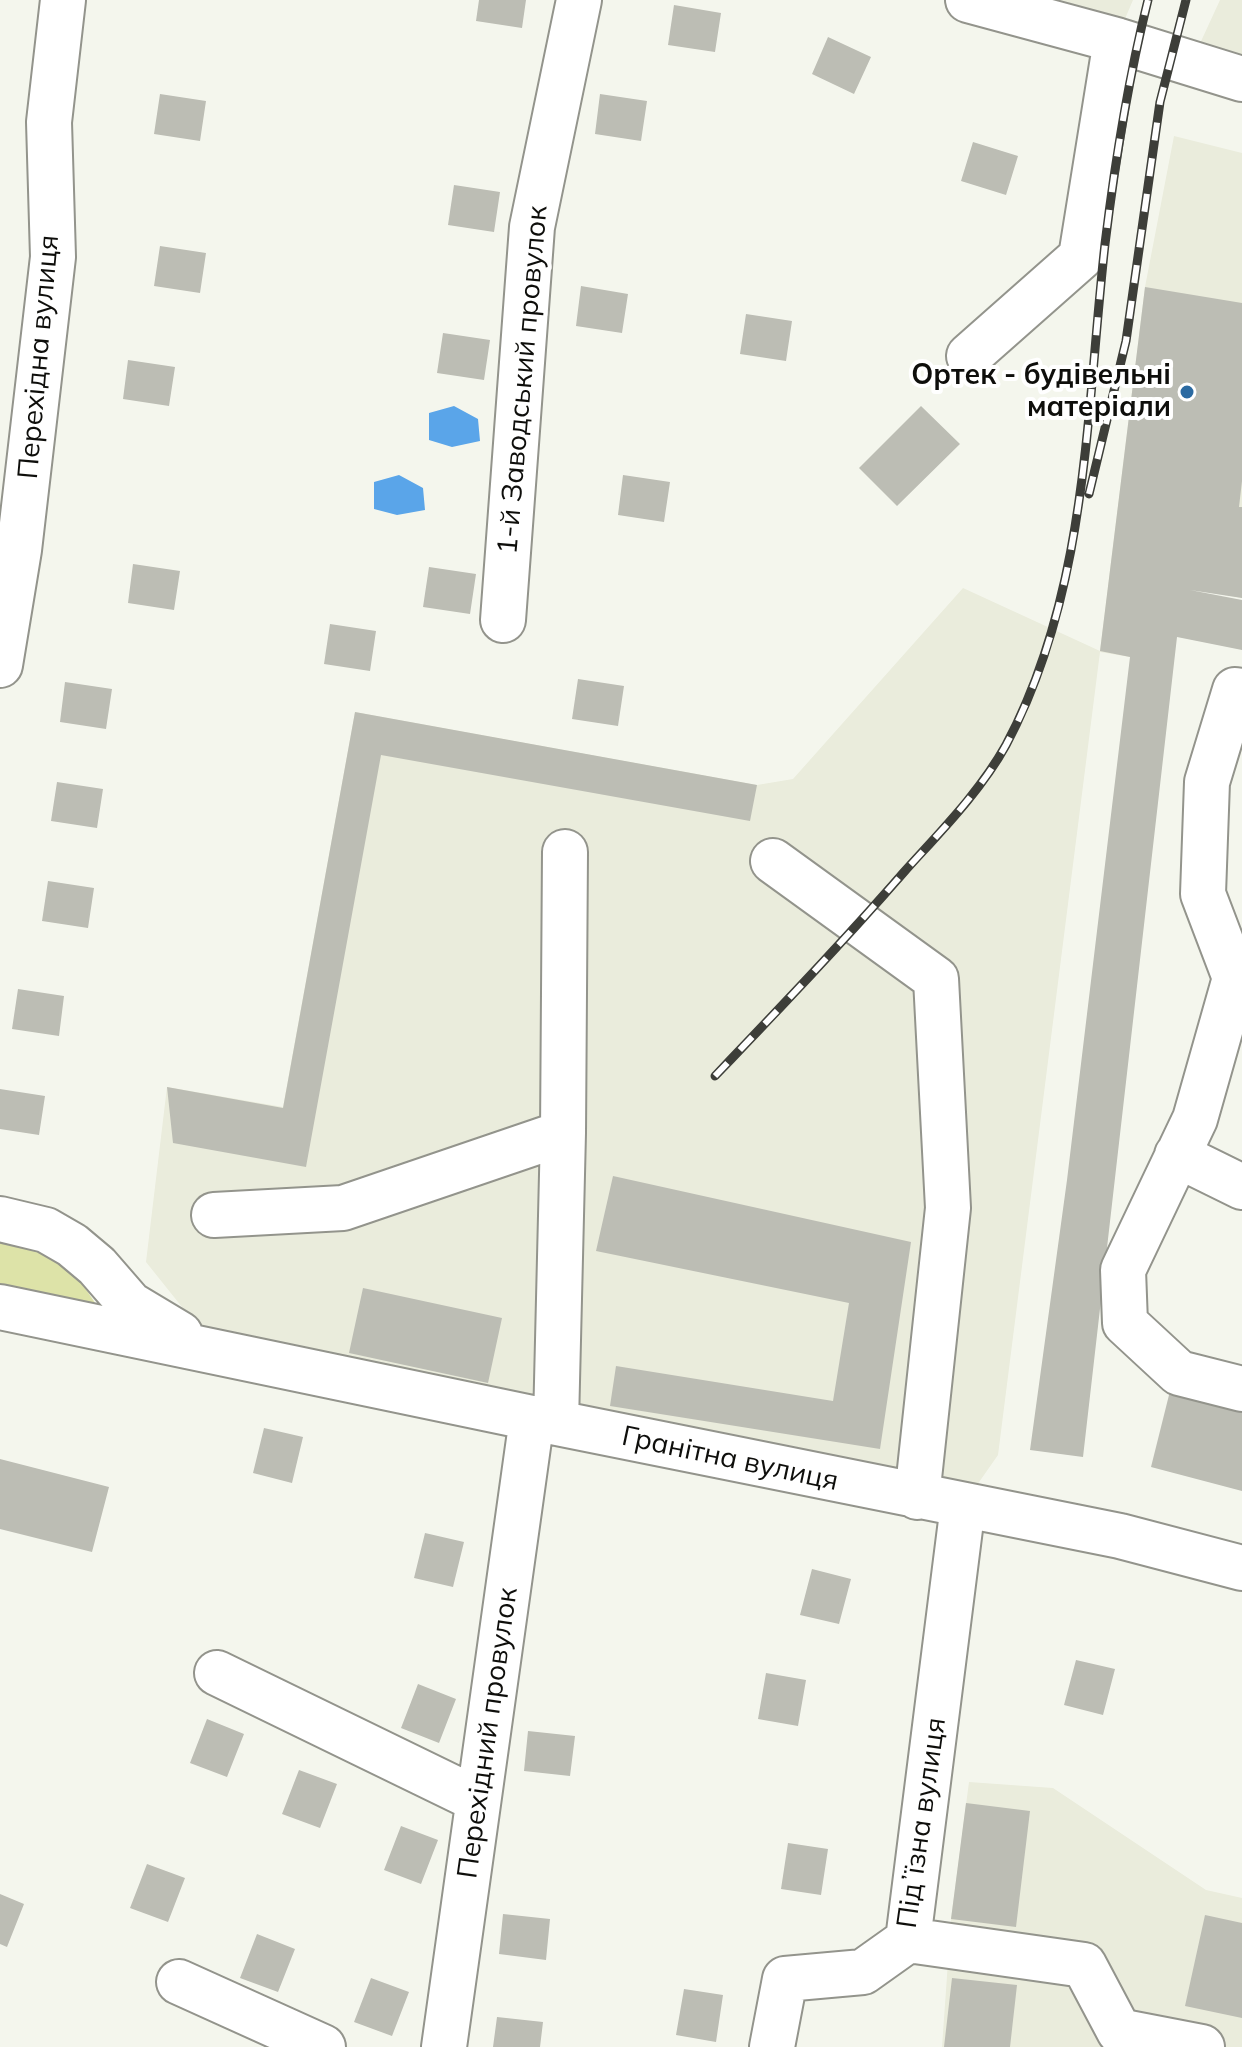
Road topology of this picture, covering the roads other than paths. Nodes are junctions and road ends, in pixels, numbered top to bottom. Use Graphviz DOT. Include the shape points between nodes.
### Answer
graph roads {
  1 [pos="63,0"];
  2 [pos="579,0"];
  3 [pos="968,0"];
  4 [pos="1105,24"];
  5 [pos="1242,79"];
  6 [pos="969,356"];
  7 [pos="503,620"];
  8 [pos="0,665"];
  9 [pos="1242,691"];
  10 [pos="565,852"];
  11 [pos="773,861"];
  12 [pos="563,1133"];
  13 [pos="1177,1155"];
  14 [pos="1242,1187"];
  15 [pos="214,1215"];
  16 [pos="0,1219"];
  17 [pos="0,1307"];
  18 [pos="218,1352"];
  19 [pos="1242,1389"];
  20 [pos="544,1421"];
  21 [pos="917,1497"];
  22 [pos="963,1505"];
  23 [pos="1242,1568"];
  24 [pos="217,1673"];
  25 [pos="478,1800"];
  26 [pos="908,1940"];
  27 [pos="179,1982"];
  28 [pos="323,2047"];
  29 [pos="444,2047"];
  30 [pos="772,2047"];
  31 [pos="1202,2047"];
  1 -- 8 [label="street, Перехідна вулиця" via="49,122 53,257 19,550"];
  2 -- 7 [label="street, 1-й Заводський провулок" via="532,227"];
  3 -- 4 [label="street"];
  4 -- 5 [label="street"];
  4 -- 6 [label="street" via="1081,257"];
  9 -- 13 [label="street" via="1235,690 1207,782 1203,894 1235,978 1195,1119"];
  10 -- 12 [label="street, Перехідний провулок"];
  11 -- 21 [label="street" via="936,979 948,1208"];
  12 -- 15 [label="street" via="343,1208"];
  12 -- 20 [label="street, Перехідний провулок"];
  13 -- 14 [label="street"];
  13 -- 19 [label="street" via="1123,1270 1125,1323 1179,1373"];
  16 -- 18 [label="street, Гранітна вулиця" via="46,1230 72,1245 130,1304"];
  17 -- 18 [label="street, Гранітна вулиця"];
  18 -- 20 [label="street, Гранітна вулиця"];
  20 -- 21 [label="street, Гранітна вулиця"];
  20 -- 25 [label="street, Перехідний провулок"];
  21 -- 22 [label="street, Гранітна вулиця"];
  22 -- 23 [label="street, Гранітна вулиця" via="1120,1536"];
  22 -- 26 [label="street, Підʼїзна вулиця"];
  24 -- 25 [label="street"];
  25 -- 29 [label="street, Перехідний провулок"];
  26 -- 30 [label="street, Підʼїзна вулиця" via="863,1972 785,1979"];
  26 -- 31 [label="street" via="1084,1965 1119,2031"];
  27 -- 28 [label="street"];
}
